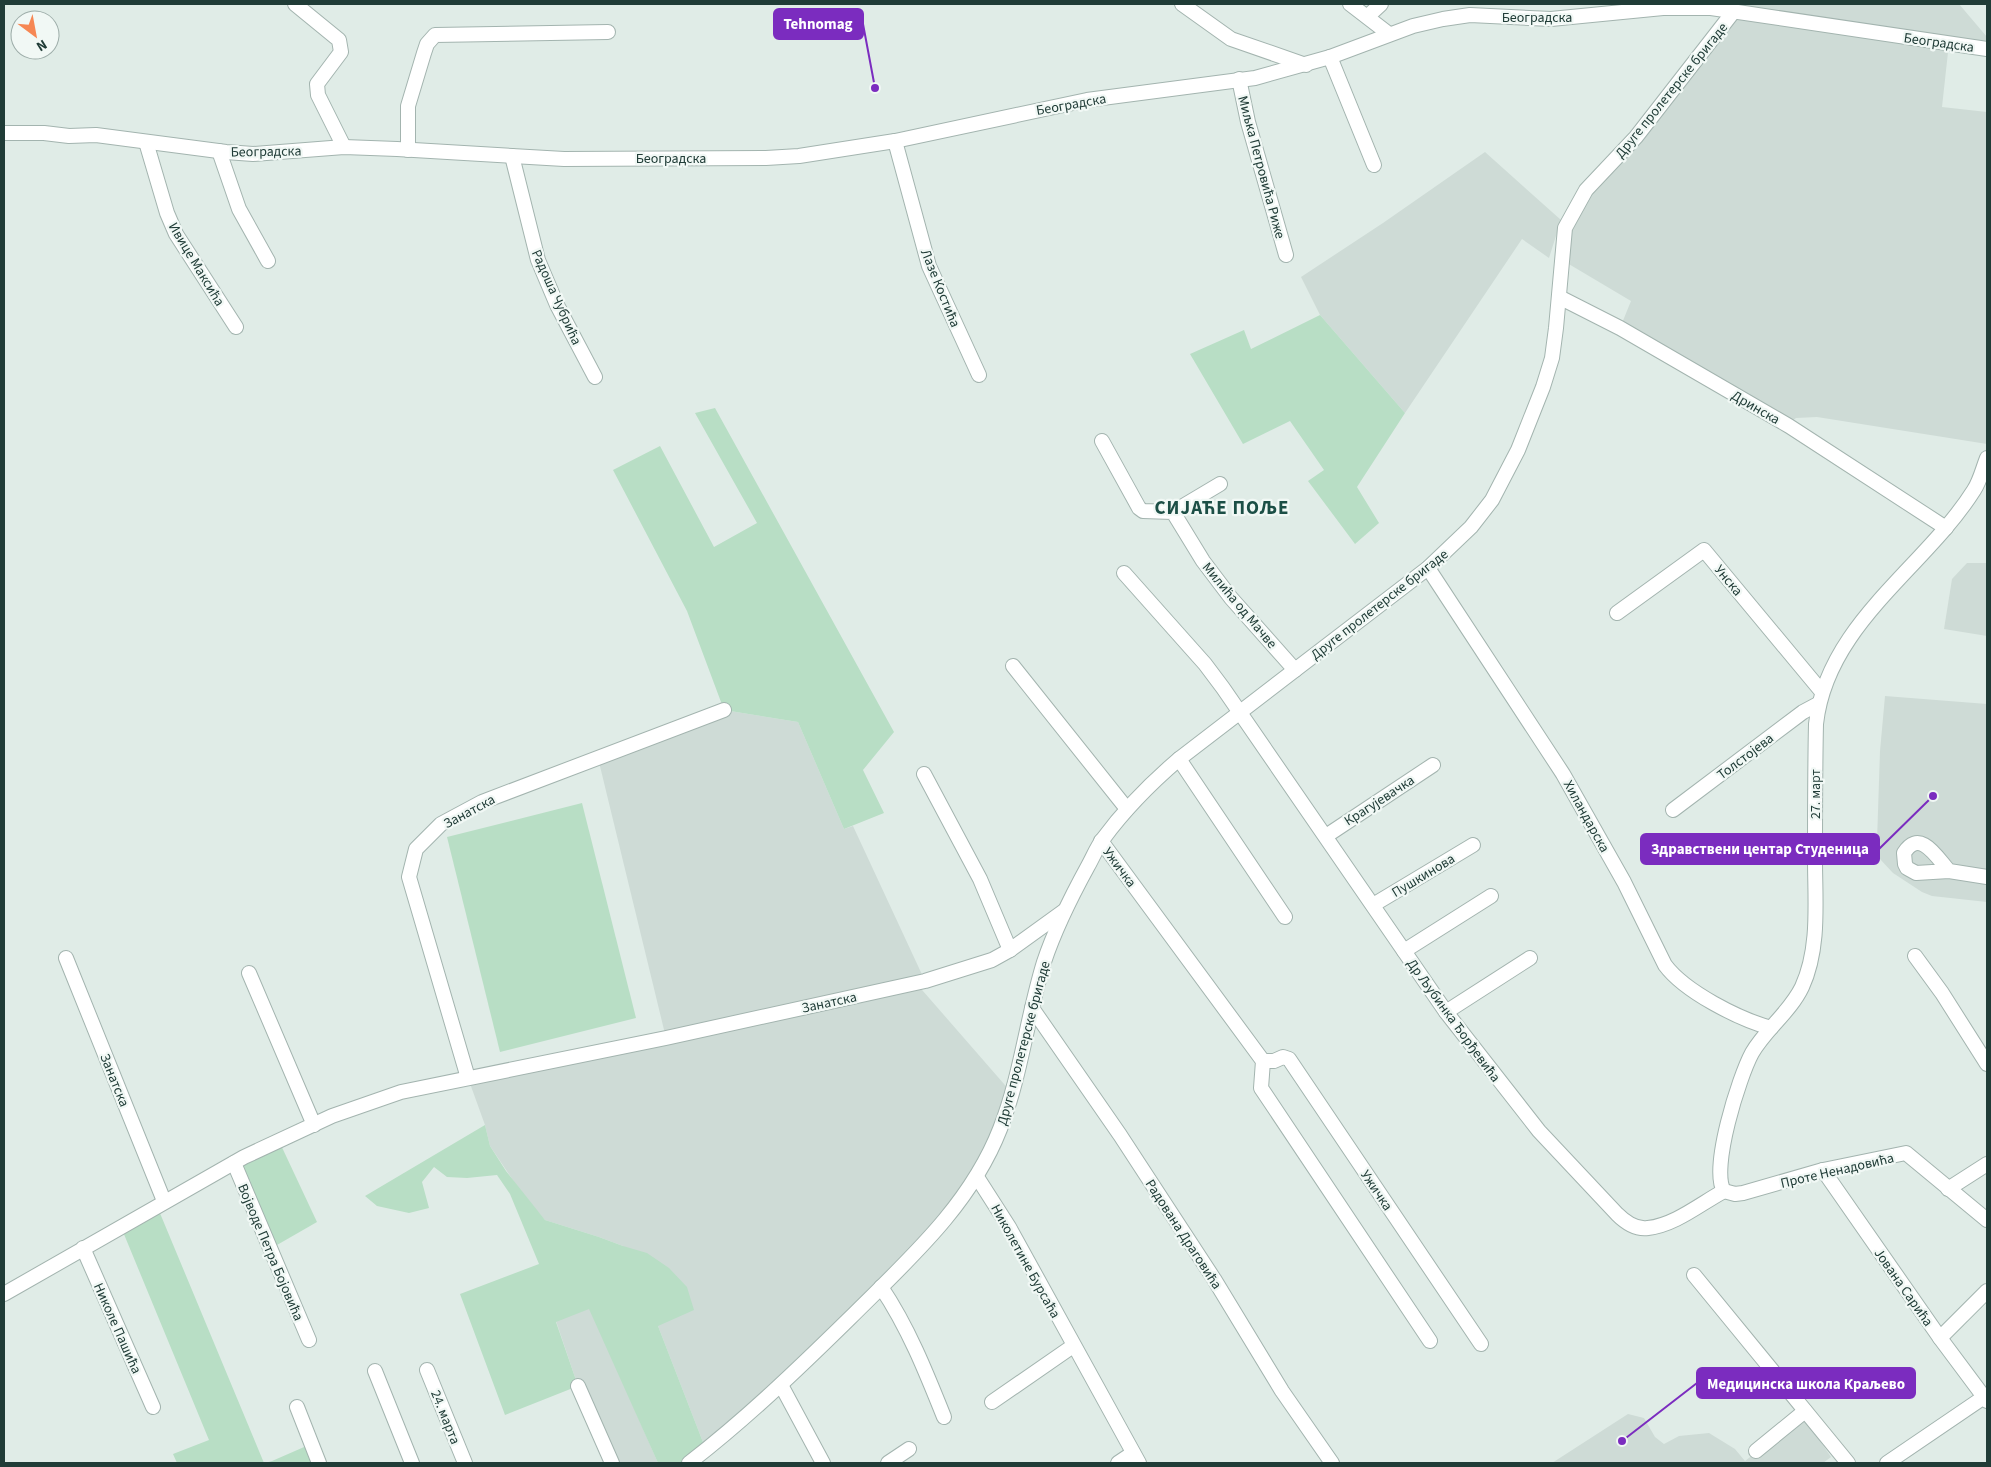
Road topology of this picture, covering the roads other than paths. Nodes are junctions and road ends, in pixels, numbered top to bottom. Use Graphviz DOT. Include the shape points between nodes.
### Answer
graph roads {
  1 [pos="295,4"];
  2 [pos="1182,4"];
  3 [pos="1350,4"];
  4 [pos="1381,4"];
  5 [pos="1734,12"];
  6 [pos="1368,16"];
  7 [pos="608,32"];
  8 [pos="1389,34"];
  9 [pos="1987,49"];
  10 [pos="1330,58"];
  11 [pos="1306,65"];
  12 [pos="1239,79"];
  13 [pos="4,133"];
  14 [pos="895,141"];
  15 [pos="146,142"];
  16 [pos="344,147"];
  17 [pos="408,150"];
  18 [pos="219,151"];
  19 [pos="512,156"];
  20 [pos="1374,165"];
  21 [pos="1286,255"];
  22 [pos="268,261"];
  23 [pos="1559,297"];
  24 [pos="236,327"];
  25 [pos="979,375"];
  26 [pos="595,377"];
  27 [pos="1102,441"];
  28 [pos="1987,458"];
  29 [pos="1220,484"];
  30 [pos="1173,512"];
  31 [pos="1946,528"];
  32 [pos="1428,568"];
  33 [pos="1124,573"];
  34 [pos="1617,613"];
  35 [pos="1013,666"];
  36 [pos="1295,670"];
  37 [pos="1820,698"];
  38 [pos="724,710"];
  39 [pos="1240,712"];
  40 [pos="1179,759"];
  41 [pos="1433,765"];
  42 [pos="924,774"];
  43 [pos="1127,809"];
  44 [pos="1673,810"];
  45 [pos="1326,836"];
  46 [pos="1101,841"];
  47 [pos="1473,845"];
  48 [pos="1949,871"];
  49 [pos="1987,877"];
  50 [pos="1491,896"];
  51 [pos="1372,905"];
  52 [pos="1065,910"];
  53 [pos="1285,917"];
  54 [pos="1028,937"];
  55 [pos="1050,947"];
  56 [pos="1010,950"];
  57 [pos="1404,951"];
  58 [pos="1915,956"];
  59 [pos="66,958"];
  60 [pos="1530,958"];
  61 [pos="249,973"];
  62 [pos="1032,1008"];
  63 [pos="1446,1012"];
  64 [pos="1771,1028"];
  65 [pos="1262,1061"];
  66 [pos="1987,1064"];
  67 [pos="468,1078"];
  68 [pos="314,1124"];
  69 [pos="234,1163"];
  70 [pos="1987,1164"];
  71 [pos="1823,1170"];
  72 [pos="976,1177"];
  73 [pos="1948,1189"];
  74 [pos="1724,1191"];
  75 [pos="164,1202"];
  76 [pos="1987,1220"];
  77 [pos="83,1248"];
  78 [pos="1694,1275"];
  79 [pos="881,1287"];
  80 [pos="1987,1292"];
  81 [pos="4,1294"];
  82 [pos="1940,1338"];
  83 [pos="309,1340"];
  84 [pos="1430,1341"];
  85 [pos="1481,1344"];
  86 [pos="1073,1346"];
  87 [pos="427,1370"];
  88 [pos="375,1371"];
  89 [pos="578,1386"];
  90 [pos="781,1386"];
  91 [pos="1986,1398"];
  92 [pos="992,1402"];
  93 [pos="153,1407"];
  94 [pos="297,1407"];
  95 [pos="1805,1411"];
  96 [pos="944,1416"];
  97 [pos="909,1449"];
  98 [pos="1756,1450"];
  99 [pos="1136,1458"];
  100 [pos="319,1463"];
  101 [pos="412,1463"];
  102 [pos="465,1463"];
  103 [pos="612,1463"];
  104 [pos="689,1463"];
  105 [pos="823,1463"];
  106 [pos="888,1463"];
  107 [pos="1118,1463"];
  108 [pos="1332,1463"];
  109 [pos="1848,1463"];
  110 [pos="1887,1463"];
  1 -- 16 [label="street" via="339,40 340,52 317,84 317,89"];
  2 -- 11 [label="street" via="1230,39"];
  3 -- 6 [label="street"];
  4 -- 6 [label="street"];
  5 -- 8 [label="street, Београдска" via="1711,8 1663,8 1551,19 1470,15"];
  5 -- 9 [label="street, Београдска"];
  5 -- 23 [label="street, Друге пролетерске бригаде" via="1636,137 1586,190 1566,228"];
  6 -- 8 [label="street"];
  7 -- 17 [label="street" via="435,35 427,44 408,106"];
  8 -- 10 [label="street, Београдска"];
  10 -- 11 [label="street, Београдска"];
  10 -- 20 [label="street"];
  11 -- 12 [label="street, Београдска"];
  12 -- 14 [label="street, Београдска" via="1088,100"];
  12 -- 21 [label="street, Миљка Петровића Риже"];
  13 -- 15 [label="street, Београдска" via="96,135"];
  14 -- 19 [label="street, Београдска" via="766,158 564,159"];
  14 -- 25 [label="street, Лазе Костића" via="929,266"];
  15 -- 18 [label="street, Београдска"];
  15 -- 24 [label="street, Ивице Максића" via="176,234"];
  16 -- 17 [label="street, Београдска"];
  16 -- 18 [label="street, Београдска" via="274,153"];
  17 -- 19 [label="street, Београдска"];
  18 -- 22 [label="street" via="239,209"];
  19 -- 26 [label="street, Радоша Чубрића" via="538,260"];
  23 -- 31 [label="street, Дринска" via="1620,328 1789,426"];
  23 -- 32 [label="street, Друге пролетерске бригаде" via="1552,358 1518,450 1492,500 1471,527"];
  27 -- 30 [label="street" via="1139,508"];
  28 -- 31 [label="street, 27. март" via="1975,489"];
  29 -- 30 [label="street"];
  30 -- 36 [label="street, Милића од Мачве" via="1203,561 1231,598"];
  31 -- 37 [label="street, 27. март" via="1882,594 1838,656"];
  32 -- 36 [label="street, Друге пролетерске бригаде"];
  32 -- 64 [label="street, Хиландарска" via="1563,774 1672,975 1702,997"];
  33 -- 39 [label="street" via="1205,664"];
  34 -- 37 [label="street, Унска" via="1704,550"];
  35 -- 43 [label="street"];
  36 -- 39 [label="street, Друге пролетерске бригаде"];
  37 -- 44 [label="street, Толстојева"];
  37 -- 64 [label="street, 27. март" via="1816,724 1814,945 1802,986 1789,1008"];
  38 -- 67 [label="street, Занатска" via="482,802 441,824 416,849 409,877"];
  39 -- 40 [label="street, Друге пролетерске бригаде"];
  39 -- 45 [label="street, Др Љубинка Ђорђевића"];
  40 -- 43 [label="street, Друге пролетерске бригаде"];
  40 -- 53 [label="street"];
  41 -- 45 [label="street, Крагујевачка"];
  42 -- 56 [label="street" via="980,879"];
  43 -- 46 [label="street, Друге пролетерске бригаде"];
  45 -- 51 [label="street, Др Љубинка Ђорђевића"];
  46 -- 52 [label="street, Друге пролетерске бригаде"];
  46 -- 65 [label="street, Ужичка"];
  47 -- 51 [label="street, Пушкинова"];
  48 -- 49 [label="street"];
  50 -- 57 [label="street"];
  51 -- 57 [label="street, Др Љубинка Ђорђевића"];
  52 -- 54 [label="street, Занатска"];
  52 -- 55 [label="street, Друге пролетерске бригаде"];
  54 -- 55 [label="street" via="1041,937"];
  54 -- 56 [label="street, Занатска"];
  55 -- 62 [label="street, Друге пролетерске бригаде"];
  56 -- 67 [label="street, Занатска" via="975,966 884,991"];
  57 -- 63 [label="street, Др Љубинка Ђорђевића"];
  58 -- 66 [label="street"];
  59 -- 75 [label="street, Занатска"];
  60 -- 63 [label="street"];
  61 -- 68 [label="street"];
  62 -- 72 [label="street, Друге пролетерске бригаде" via="1000,1129"];
  62 -- 108 [label="street, Радована Драговића" via="1120,1136 1282,1391"];
  63 -- 74 [label="street, Др Љубинка Ђорђевића" via="1539,1131 1627,1224 1646,1229 1670,1222"];
  64 -- 74 [label="street, 27. март" via="1752,1054 1735,1095 1720,1168"];
  65 -- 84 [label="street" via="1262,1088"];
  65 -- 85 [label="street, Ужичка" via="1283,1056 1289,1059"];
  67 -- 68 [label="street, Занатска" via="401,1092"];
  68 -- 69 [label="street, Занатска"];
  69 -- 75 [label="street, Занатска"];
  69 -- 83 [label="street, Војводе Петра Бојовића"];
  70 -- 73 [label="street"];
  71 -- 73 [label="street, Проте Ненадовића" via="1906,1153"];
  71 -- 74 [label="street, Проте Ненадовића" via="1743,1193"];
  71 -- 82 [label="street, Јована Сарића"];
  72 -- 79 [label="street, Друге пролетерске бригаде" via="911,1259"];
  72 -- 86 [label="street, Николетине Бурсаћа" via="1008,1227"];
  73 -- 76 [label="street, Проте Ненадовића"];
  75 -- 77 [label="street, Занатска"];
  77 -- 81 [label="street, Занатска"];
  77 -- 93 [label="street, Николе Пашића"];
  78 -- 95 [label="street"];
  79 -- 90 [label="street, Друге пролетерске бригаде"];
  79 -- 96 [label="street" via="898,1312"];
  80 -- 82 [label="street"];
  82 -- 91 [label="street, Јована Сарића"];
  86 -- 92 [label="street"];
  86 -- 99 [label="street, Николетине Бурсаћа"];
  87 -- 102 [label="street, 24. марта"];
  88 -- 101 [label="street"];
  89 -- 103 [label="street"];
  90 -- 104 [label="street, Друге пролетерске бригаде"];
  90 -- 105 [label="street"];
  91 -- 110 [label="street"];
  94 -- 100 [label="street"];
  95 -- 98 [label="street"];
  95 -- 109 [label="street"];
  97 -- 106 [label="street"];
  99 -- 107 [label="street, Николетине Бурсаћа"];
}
